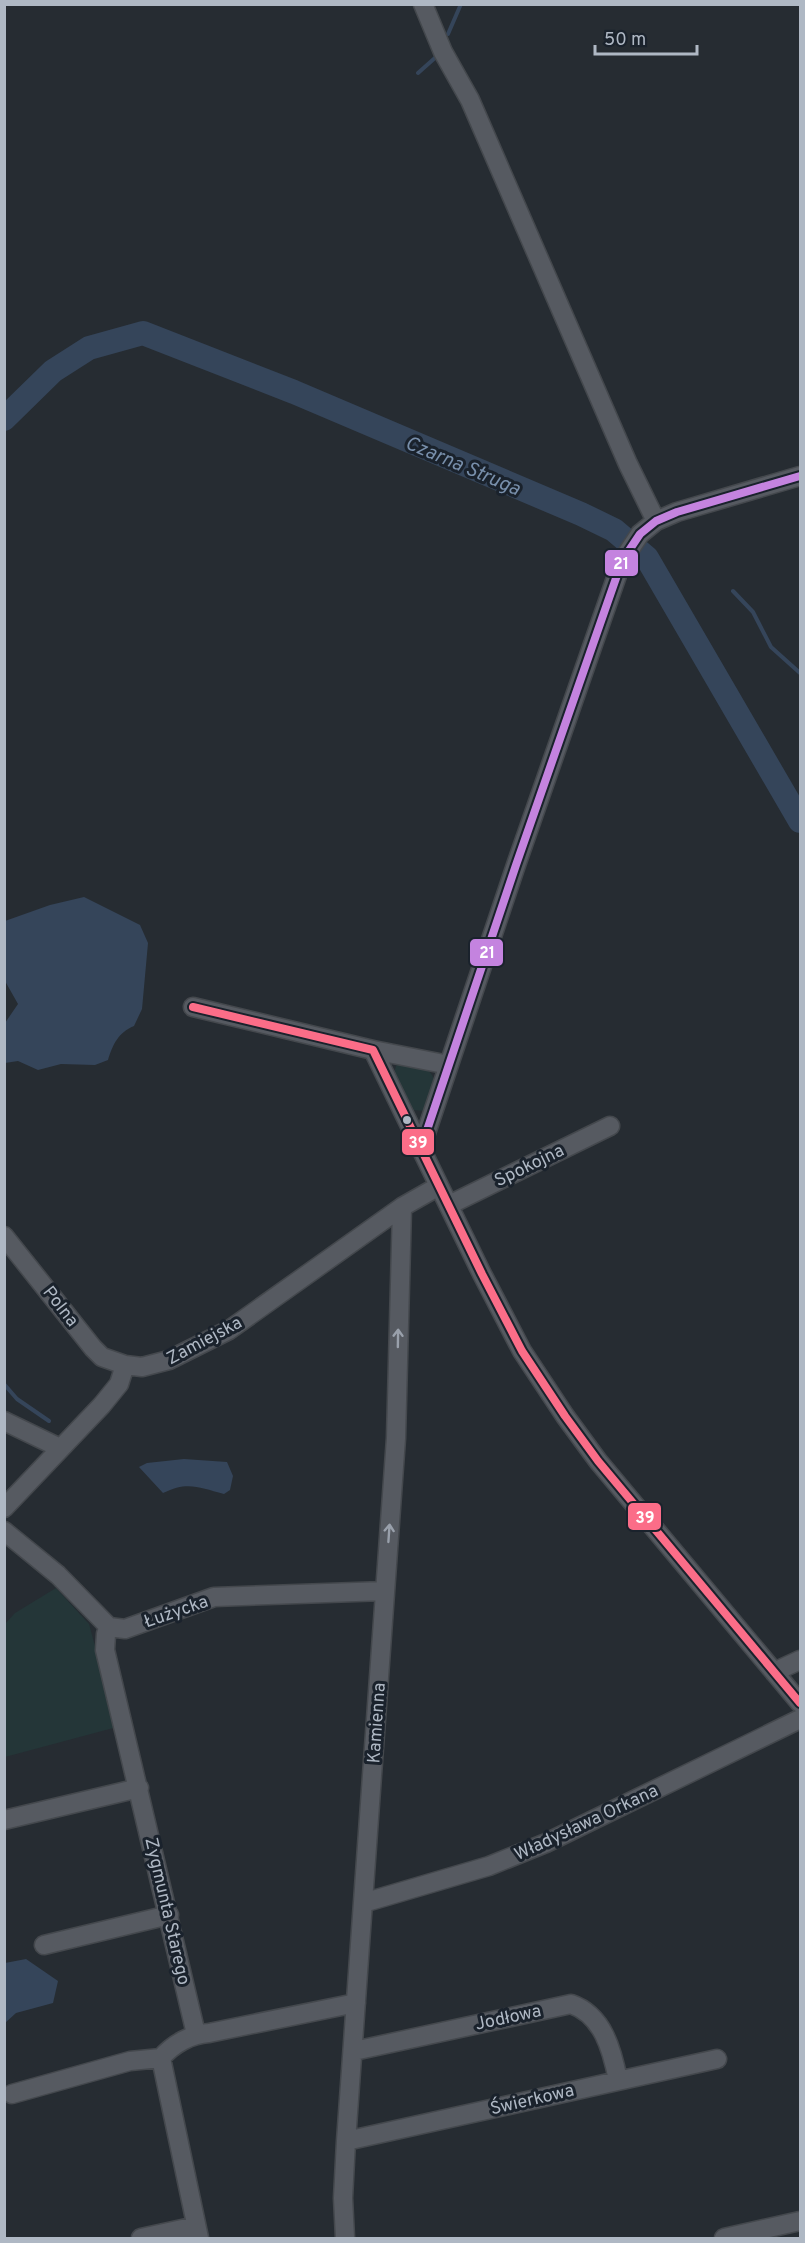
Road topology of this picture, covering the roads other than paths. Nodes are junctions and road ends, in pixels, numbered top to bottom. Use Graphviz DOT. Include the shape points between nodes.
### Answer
graph roads {
  1 [pos="423,4"];
  2 [pos="801,476"];
  3 [pos="656,521"];
  4 [pos="193,1007"];
  5 [pos="373,1050"];
  6 [pos="449,1065"];
  7 [pos="610,1126"];
  8 [pos="421,1148"];
  9 [pos="439,1185"];
  10 [pos="449,1205"];
  11 [pos="402,1207"];
  12 [pos="4,1236"];
  13 [pos="125,1365"];
  14 [pos="4,1420"];
  15 [pos="60,1448"];
  16 [pos="4,1508"];
  17 [pos="4,1531"];
  18 [pos="385,1591"];
  19 [pos="109,1627"];
  20 [pos="801,1660"];
  21 [pos="774,1672"];
  22 [pos="801,1703"];
  23 [pos="801,1719"];
  24 [pos="138,1788"];
  25 [pos="5,1820"];
  26 [pos="363,1903"];
  27 [pos="169,1915"];
  28 [pos="44,1945"];
  29 [pos="356,2003"];
  30 [pos="196,2034"];
  31 [pos="354,2051"];
  32 [pos="161,2058"];
  33 [pos="717,2059"];
  34 [pos="618,2080"];
  35 [pos="12,2094"];
  36 [pos="346,2141"];
  37 [pos="801,2221"];
  38 [pos="198,2232"];
  39 [pos="141,2238"];
  40 [pos="345,2238"];
  41 [pos="724,2238"];
  1 -- 3 [label="street" via="443,52 470,100"];
  2 -- 3 [label="street"];
  3 -- 6 [label="street" via="640,534 622,561"];
  4 -- 5 [label="street"];
  5 -- 6 [label="street"];
  5 -- 8 [label="street"];
  6 -- 8 [label="street"];
  7 -- 10 [label="street, Spokojna"];
  8 -- 9 [label="street"];
  9 -- 10 [label="street"];
  9 -- 11 [label="street, Zamiejska"];
  10 -- 21 [label="street" via="522,1351 565,1416 605,1470"];
  11 -- 13 [label="street, Zamiejska" via="229,1330 169,1360 142,1367"];
  18 -- 11 [label="street, Kamienna, one-way" via="396,1438"];
  12 -- 13 [label="street, Polna" via="93,1348 102,1357"];
  13 -- 15 [label="street" via="119,1384"];
  14 -- 15 [label="street"];
  15 -- 16 [label="street"];
  17 -- 19 [label="street" via="58,1575"];
  18 -- 19 [label="street, Łużycka" via="214,1597 125,1629"];
  18 -- 26 [label="street, Kamienna"];
  19 -- 24 [label="street, Zygmunta Starego" via="105,1650"];
  20 -- 21 [label="street"];
  21 -- 22 [label="street"];
  23 -- 26 [label="street, Władysława Orkana" via="546,1843 489,1866"];
  24 -- 25 [label="street"];
  24 -- 27 [label="street, Zygmunta Starego"];
  26 -- 29 [label="street, Kamienna"];
  27 -- 28 [label="street"];
  27 -- 30 [label="street, Zygmunta Starego"];
  29 -- 30 [label="street"];
  29 -- 31 [label="street, Kamienna"];
  30 -- 32 [label="street"];
  31 -- 34 [label="street, Jodłowa" via="571,2004 583,2008 599,2025 613,2054"];
  31 -- 36 [label="street, Kamienna"];
  32 -- 35 [label="street" via="130,2061"];
  32 -- 38 [label="street"];
  33 -- 34 [label="street, Świerkowa"];
  34 -- 36 [label="street, Świerkowa"];
  36 -- 40 [label="street, Kamienna"];
  37 -- 41 [label="street"];
  38 -- 39 [label="street"];
}
